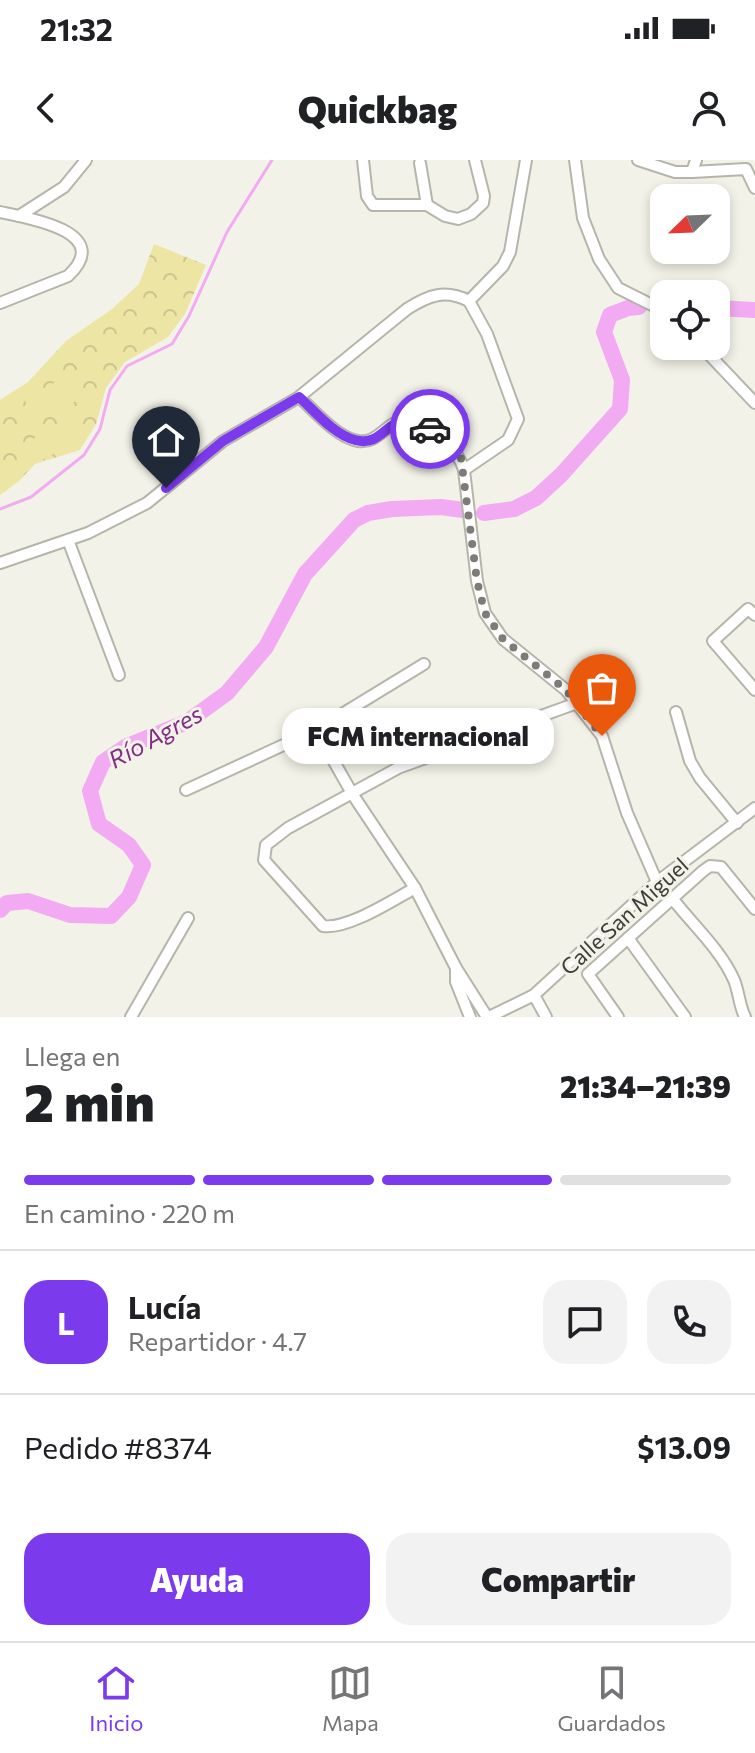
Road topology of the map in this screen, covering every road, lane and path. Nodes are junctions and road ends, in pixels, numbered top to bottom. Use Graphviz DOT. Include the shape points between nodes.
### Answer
graph roads {
  1 [pos="86,160"];
  2 [pos="363,160"];
  3 [pos="475,160"];
  4 [pos="526,160"];
  5 [pos="575,160"];
  6 [pos="638,160"];
  7 [pos="696,160"];
  8 [pos="420,163"];
  9 [pos="692,172"];
  10 [pos="755,188"];
  11 [pos="427,205"];
  12 [pos="0,212"];
  13 [pos="19,216"];
  14 [pos="469,301"];
  15 [pos="0,303"];
  16 [pos="650,304"];
  17 [pos="714,360"];
  18 [pos="299,397"];
  19 [pos="755,403"];
  20 [pos="464,470"];
  21 [pos="68,540"];
  22 [pos="0,563"];
  23 [pos="755,615"];
  24 [pos="424,664"];
  25 [pos="119,675"];
  26 [pos="755,690"];
  27 [pos="577,703"];
  28 [pos="676,712"];
  29 [pos="316,730"];
  30 [pos="186,790"];
  31 [pos="353,795"];
  32 [pos="755,808"];
  33 [pos="737,823"];
  34 [pos="657,882"];
  35 [pos="415,888"];
  36 [pos="672,898"];
  37 [pos="755,909"];
  38 [pos="188,918"];
  39 [pos="628,938"];
  40 [pos="456,968"];
  41 [pos="534,995"];
  42 [pos="131,1017"];
  43 [pos="470,1017"];
  44 [pos="488,1017"];
  45 [pos="546,1017"];
  46 [pos="618,1017"];
  47 [pos="685,1017"];
  48 [pos="745,1017"];
  1 -- 13 [label="street" via="64,187"];
  2 -- 11 [label="street" via="373,205"];
  3 -- 11 [label="street" via="484,196 481,206 453,219"];
  4 -- 14 [label="street" via="510,252"];
  5 -- 16 [label="street" via="583,218 599,259 618,288"];
  6 -- 9 [label="street"];
  7 -- 9 [label="street"];
  8 -- 11 [label="street"];
  9 -- 10 [label="street" via="746,169"];
  12 -- 13 [label="street"];
  13 -- 15 [label="street" via="78,238 79,260 68,276"];
  14 -- 18 [label="street" via="454,293 424,298"];
  14 -- 20 [label="street" via="518,419 508,440"];
  17 -- 19 [label="street"];
  18 -- 20 [label="street" via="355,441 375,439 402,420 417,421 452,446"];
  18 -- 21 [label="street" via="223,441 147,503"];
  20 -- 27 [label="street" via="485,613 503,639"];
  21 -- 22 [label="street"];
  21 -- 25 [label="street"];
  23 -- 26 [label="street" via="748,609 713,641"];
  24 -- 29 [label="street"];
  27 -- 31 [label="street" via="398,768"];
  27 -- 34 [label="street" via="602,736"];
  28 -- 33 [label="street" via="690,761"];
  29 -- 30 [label="street"];
  29 -- 31 [label="street"];
  31 -- 35 [label="street"];
  31 -- 35 [label="street" via="288,828 266,845 264,860 323,926 331,928"];
  32 -- 33 [label="street, Calle San Miguel"];
  33 -- 34 [label="street, Calle San Miguel"];
  34 -- 41 [label="street, Calle San Miguel"];
  35 -- 40 [label="street"];
  36 -- 37 [label="street" via="716,865"];
  36 -- 39 [label="street"];
  36 -- 48 [label="street" via="724,963"];
  38 -- 42 [label="street"];
  39 -- 46 [label="street" via="588,974"];
  39 -- 47 [label="street"];
  40 -- 43 [label="street"];
  40 -- 44 [label="street"];
  41 -- 44 [label="street, Calle San Miguel"];
  41 -- 45 [label="street"];
}
